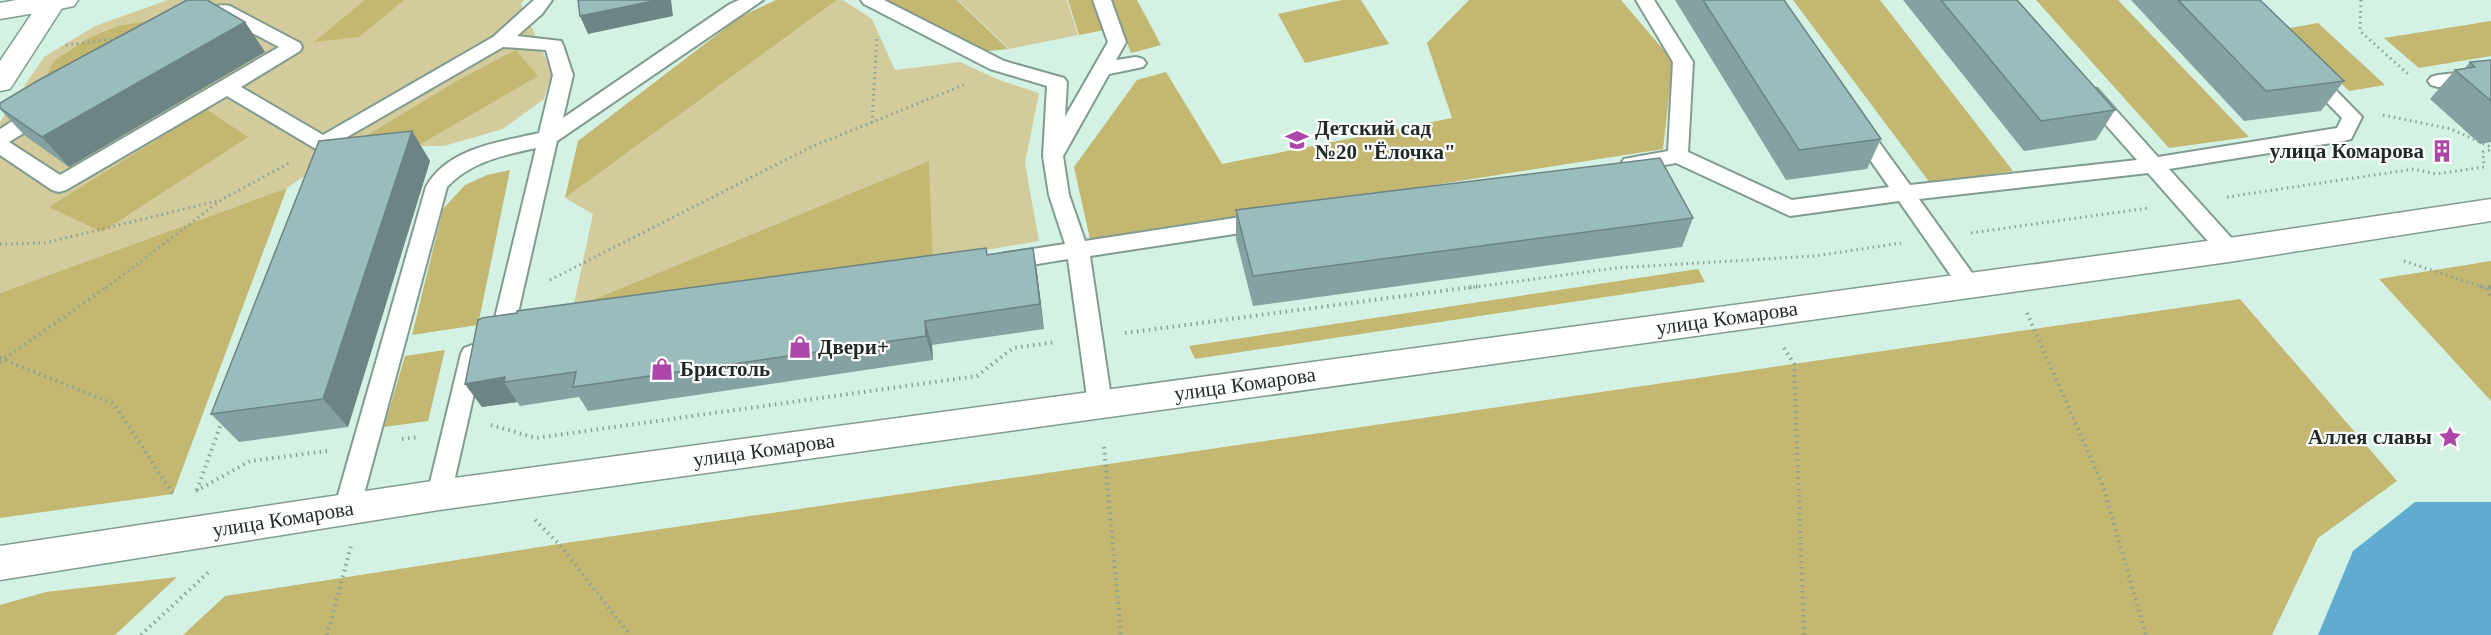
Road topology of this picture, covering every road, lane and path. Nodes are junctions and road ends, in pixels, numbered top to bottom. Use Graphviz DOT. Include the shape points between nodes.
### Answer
graph roads {
  1 [pos="543,0"];
  2 [pos="754,0"];
  3 [pos="1102,0"];
  4 [pos="1645,0"];
  5 [pos="2361,0"];
  6 [pos="59,1"];
  7 [pos="874,2"];
  8 [pos="0,11"];
  9 [pos="176,30"];
  10 [pos="500,40"];
  11 [pos="20,52"];
  12 [pos="1136,63"];
  13 [pos="2301,66"];
  14 [pos="1006,67"];
  15 [pos="1101,69"];
  16 [pos="2491,75"];
  17 [pos="2077,78"];
  18 [pos="2438,81"];
  19 [pos="0,82"];
  20 [pos="227,87"];
  21 [pos="58,102"];
  22 [pos="2342,106"];
  23 [pos="1850,116"];
  24 [pos="872,123"];
  25 [pos="0,138"];
  26 [pos="548,138"];
  27 [pos="323,144"];
  28 [pos="0,145"];
  29 [pos="2491,149"];
  30 [pos="1053,156"];
  31 [pos="1678,156"];
  32 [pos="2152,165"];
  33 [pos="1607,168"];
  34 [pos="1903,193"];
  35 [pos="221,200"];
  36 [pos="2187,202"];
  37 [pos="2491,210"];
  38 [pos="1290,218"];
  39 [pos="1934,238"];
  40 [pos="0,244"];
  41 [pos="2229,250"];
  42 [pos="1078,251"];
  43 [pos="2404,261"];
  44 [pos="984,264"];
  45 [pos="1969,284"];
  46 [pos="2491,287"];
  47 [pos="2486,288"];
  48 [pos="2491,297"];
  49 [pos="510,300"];
  50 [pos="2027,313"];
  51 [pos="527,323"];
  52 [pos="504,326"];
  53 [pos="1090,338"];
  54 [pos="1780,341"];
  55 [pos="1,360"];
  56 [pos="1100,404"];
  57 [pos="225,412"];
  58 [pos="454,431"];
  59 [pos="364,445"];
  60 [pos="1104,447"];
  61 [pos="197,490"];
  62 [pos="189,492"];
  63 [pos="181,493"];
  64 [pos="173,494"];
  65 [pos="439,495"];
  66 [pos="161,496"];
  67 [pos="350,523"];
  68 [pos="559,544"];
  69 [pos="0,563"];
  70 [pos="218,564"];
  71 [pos="141,635"];
  72 [pos="327,635"];
  73 [pos="630,635"];
  74 [pos="1121,635"];
  75 [pos="1804,635"];
  76 [pos="2146,635"];
  1 -- 10 [label="lane"];
  2 -- 26 [label="lane" via="736,8"];
  3 -- 15 [label="lane" via="1117,42"];
  4 -- 31 [label="lane" via="1683,62"];
  5 -- 18 [label="path" via="2360,31 2419,84"];
  6 -- 8 [label="street"];
  6 -- 11 [label="street"];
  7 -- 14 [label="lane"];
  7 -- 24 [label="path"];
  9 -- 11 [label="path"];
  9 -- 20 [label="lane" via="224,10 293,47"];
  10 -- 26 [label="lane" via="554,45 563,75"];
  10 -- 27 [label="lane"];
  11 -- 19 [label="street"];
  12 -- 15 [label="lane"];
  13 -- 22 [label="lane"];
  14 -- 24 [label="path"];
  14 -- 30 [label="lane" via="1057,82"];
  15 -- 30 [label="lane"];
  16 -- 18 [label="lane"];
  17 -- 32 [label="lane"];
  20 -- 27 [label="lane"];
  20 -- 28 [label="lane" via="58,185"];
  21 -- 25 [label="lane"];
  22 -- 29 [label="path" via="2451,129"];
  22 -- 32 [label="lane" via="2352,117 2344,134"];
  23 -- 34 [label="lane"];
  24 -- 49 [label="path" via="812,147"];
  26 -- 49 [label="lane"];
  26 -- 59 [label="lane" via="459,164 439,182"];
  27 -- 35 [label="path"];
  29 -- 36 [label="path" via="2483,152 2484,167 2436,174 2414,169"];
  30 -- 42 [label="lane" via="1059,195"];
  31 -- 33 [label="lane"];
  31 -- 34 [label="lane" via="1790,208"];
  32 -- 34 [label="lane"];
  32 -- 36 [label="lane"];
  34 -- 39 [label="lane"];
  35 -- 40 [label="path" via="45,243"];
  35 -- 55 [label="path" via="81,308"];
  36 -- 39 [label="path"];
  36 -- 41 [label="lane"];
  37 -- 41 [label="street, улица Комарова"];
  38 -- 42 [label="lane"];
  39 -- 45 [label="lane"];
  39 -- 53 [label="path" via="1815,256 1615,268"];
  41 -- 45 [label="street, улица Комарова"];
  42 -- 44 [label="lane"];
  42 -- 53 [label="lane"];
  43 -- 47 [label="path"];
  45 -- 56 [label="street, улица Комарова"];
  46 -- 47 [label="path"];
  47 -- 48 [label="path"];
  49 -- 52 [label="lane"];
  50 -- 76 [label="path" via="2103,486"];
  51 -- 52 [label="lane"];
  52 -- 58 [label="lane" via="475,342"];
  53 -- 56 [label="lane"];
  53 -- 58 [label="path" via="1013,348 977,376 536,438 492,425"];
  54 -- 75 [label="path" via="1794,364"];
  55 -- 64 [label="path" via="114,404"];
  56 -- 65 [label="street, улица Комарова"];
  57 -- 61 [label="path"];
  58 -- 59 [label="path"];
  58 -- 65 [label="lane"];
  59 -- 61 [label="path" via="250,461"];
  59 -- 67 [label="lane"];
  60 -- 74 [label="path"];
  61 -- 62 [label="path"];
  63 -- 64 [label="path"];
  64 -- 66 [label="path"];
  65 -- 67 [label="street, улица Комарова"];
  67 -- 69 [label="street, улица Комарова"];
  67 -- 72 [label="path"];
  68 -- 73 [label="path"];
  70 -- 71 [label="path"];
}
